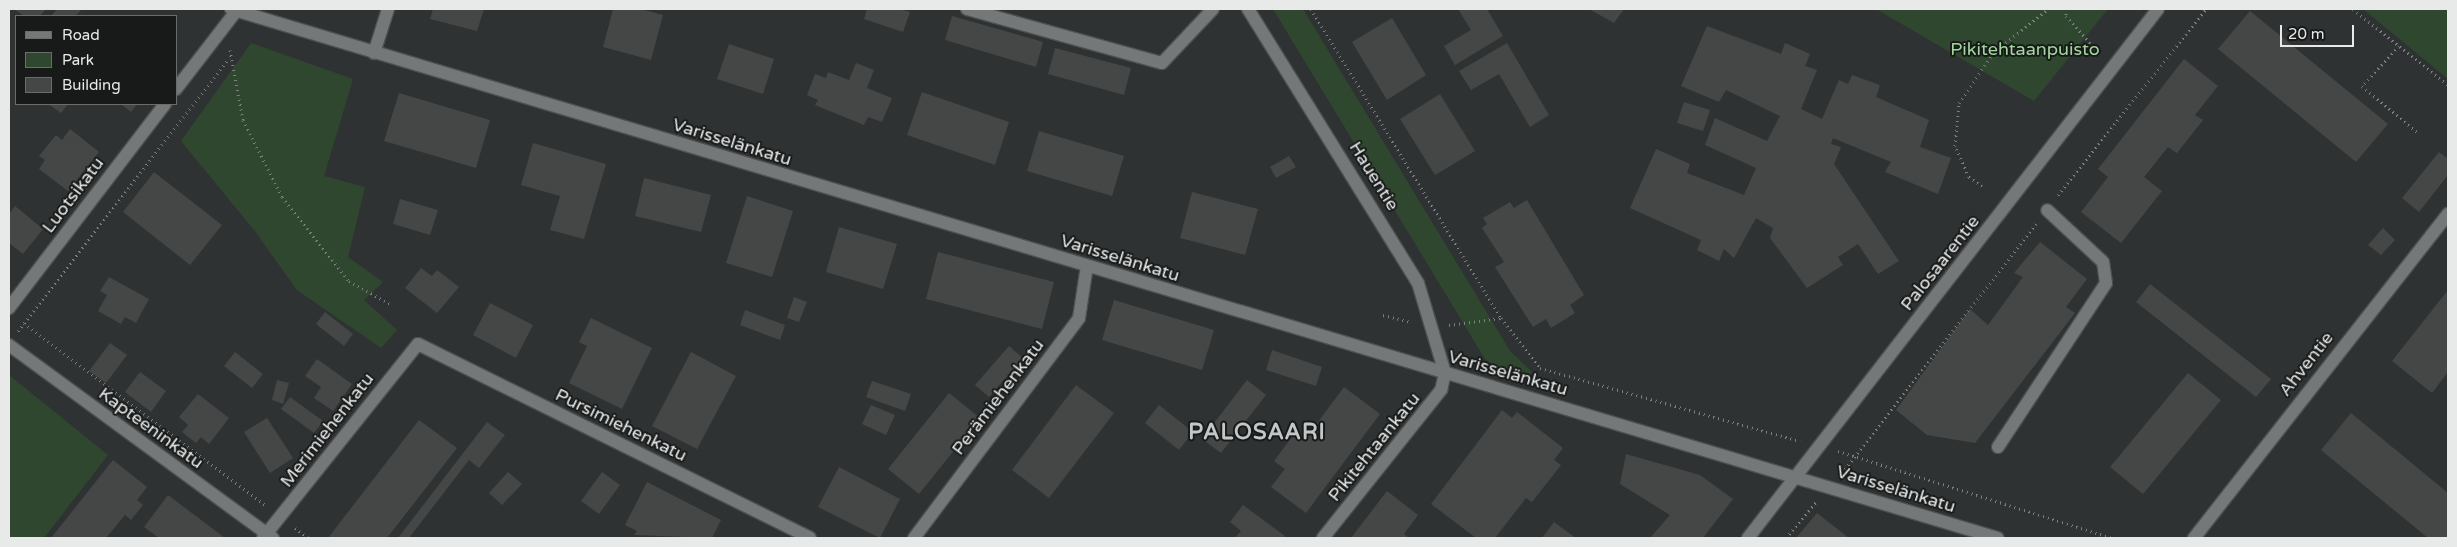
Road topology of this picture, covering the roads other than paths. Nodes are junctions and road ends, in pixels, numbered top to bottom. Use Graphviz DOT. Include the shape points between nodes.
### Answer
graph roads {
  1 [pos="388,9"];
  2 [pos="967,9"];
  3 [pos="1213,9"];
  4 [pos="1248,9"];
  5 [pos="2158,9"];
  6 [pos="234,10"];
  7 [pos="374,53"];
  8 [pos="178,86"];
  9 [pos="164,105"];
  10 [pos="2047,210"];
  11 [pos="2448,214"];
  12 [pos="1087,266"];
  13 [pos="9,308"];
  14 [pos="11,341"];
  15 [pos="418,344"];
  16 [pos="1445,374"];
  17 [pos="1998,446"];
  18 [pos="1798,476"];
  19 [pos="268,537"];
  20 [pos="810,538"];
  21 [pos="914,538"];
  22 [pos="1323,538"];
  23 [pos="1748,538"];
  24 [pos="1998,538"];
  25 [pos="2194,538"];
  1 -- 7 [label="street"];
  2 -- 3 [label="street" via="1162,63"];
  4 -- 16 [label="street, Hauentie" via="1418,282"];
  5 -- 18 [label="street, Palosaarentie"];
  6 -- 7 [label="street, Varisselänkatu"];
  6 -- 8 [label="street"];
  7 -- 12 [label="street, Varisselänkatu"];
  9 -- 13 [label="street, Luotsikatu"];
  10 -- 17 [label="street" via="2103,262 2106,283"];
  11 -- 25 [label="street, Ahventie"];
  12 -- 16 [label="street, Varisselänkatu"];
  12 -- 21 [label="street, Perämiehenkatu" via="1079,318"];
  14 -- 19 [label="street, Kapteeninkatu"];
  15 -- 19 [label="street, Merimiehenkatu"];
  15 -- 20 [label="street, Pursimiehenkatu"];
  16 -- 18 [label="street, Varisselänkatu"];
  16 -- 22 [label="street, Pikitehtaankatu" via="1441,390"];
  18 -- 23 [label="street, Palosaarentie"];
  18 -- 24 [label="street, Varisselänkatu"];
}
